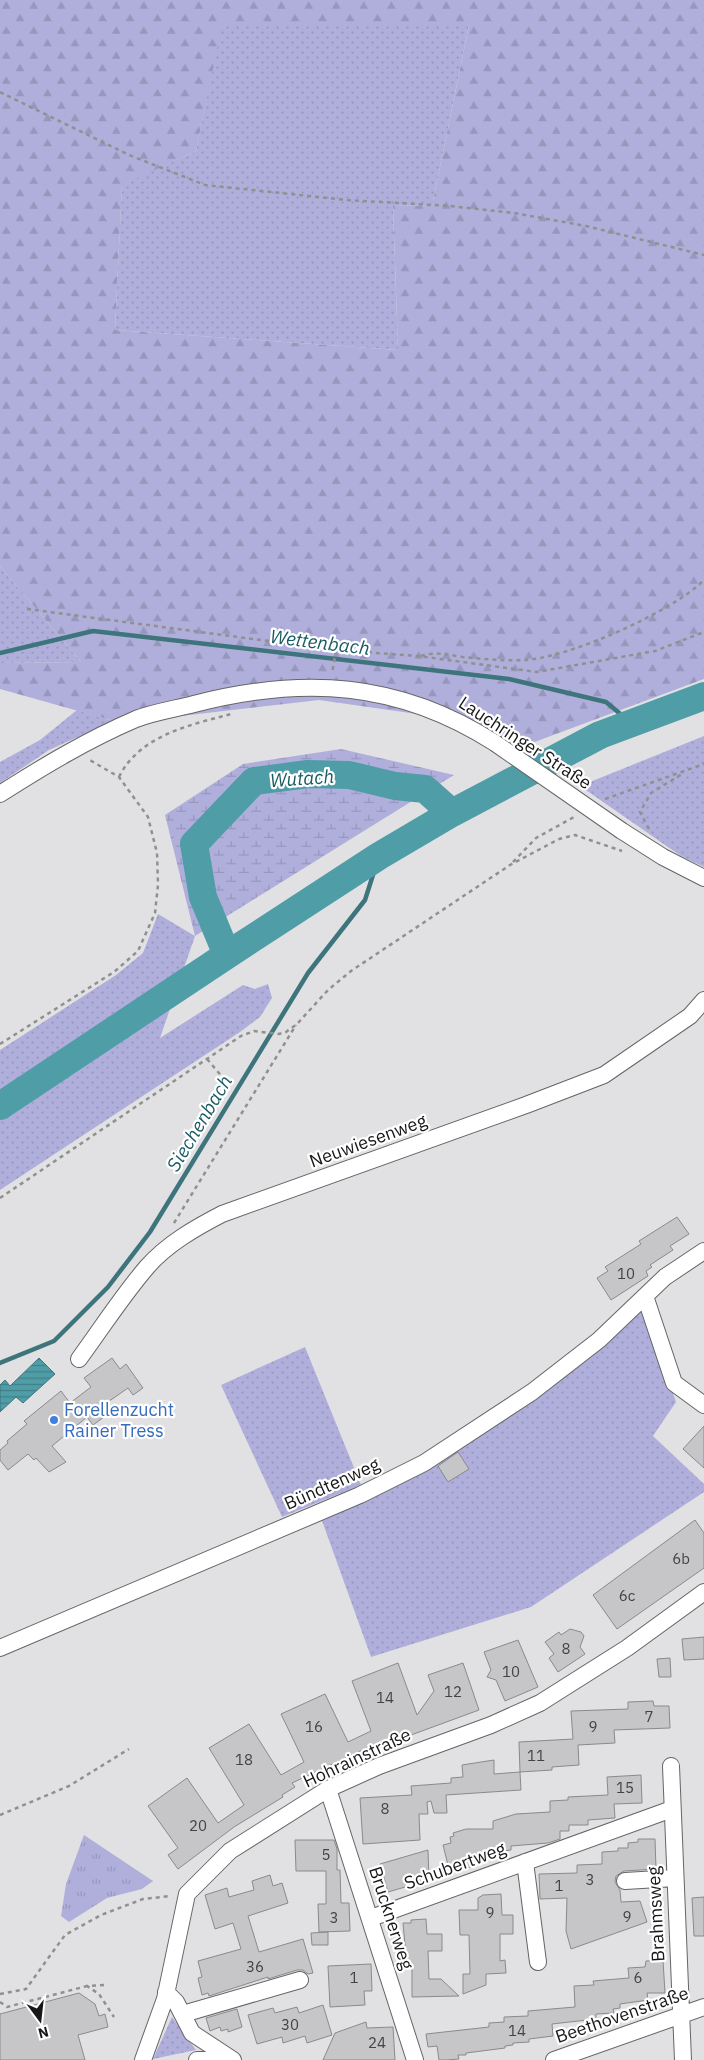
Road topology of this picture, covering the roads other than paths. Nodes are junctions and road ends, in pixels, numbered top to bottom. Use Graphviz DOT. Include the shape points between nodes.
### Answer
graph roads {
  1 [pos="0,794"];
  2 [pos="704,878"];
  3 [pos="704,1000"];
  4 [pos="704,1251"];
  5 [pos="645,1296"];
  6 [pos="79,1359"];
  7 [pos="704,1405"];
  8 [pos="704,1592"];
  9 [pos="0,1648"];
  10 [pos="671,1766"];
  11 [pos="328,1788"];
  12 [pos="672,1809"];
  13 [pos="525,1862"];
  14 [pos="675,1878"];
  15 [pos="625,1881"];
  16 [pos="371,1918"];
  17 [pos="538,1962"];
  18 [pos="300,1980"];
  19 [pos="166,1992"];
  20 [pos="704,2007"];
  21 [pos="183,2014"];
  22 [pos="681,2014"];
  23 [pos="143,2060"];
  24 [pos="197,2060"];
  25 [pos="234,2060"];
  26 [pos="415,2060"];
  27 [pos="554,2060"];
  28 [pos="683,2060"];
  1 -- 2 [label="street, Lauchringer Straße, bridge" via="71,749 138,718 262,690 329,688 373,692 415,703 495,743 622,831"];
  3 -- 6 [label="street, Neuwiesenweg" via="690,1016 604,1074 222,1214 200,1226 180,1238 148,1266"];
  4 -- 5 [label="street, Bündtenweg" via="665,1277"];
  5 -- 7 [label="street" via="674,1384"];
  5 -- 9 [label="street, Bündtenweg" via="599,1340 532,1392 424,1463 360,1495"];
  8 -- 11 [label="street, Hohrainstraße" via="626,1648 540,1703"];
  10 -- 12 [label="street, Brahmsweg"];
  11 -- 16 [label="street, Brucknerweg"];
  11 -- 19 [label="street, Hohrainstraße" via="230,1851 187,1894"];
  12 -- 13 [label="street, Schubertweg"];
  12 -- 14 [label="street, Brahmsweg"];
  13 -- 16 [label="street, Schubertweg"];
  13 -- 17 [label="street, Schubertweg"];
  14 -- 15 [label="street"];
  14 -- 22 [label="street, Brahmsweg"];
  16 -- 26 [label="street, Brucknerweg"];
  18 -- 21 [label="street"];
  19 -- 21 [label="street"];
  19 -- 23 [label="street"];
  20 -- 22 [label="street, Beethovenstraße"];
  21 -- 25 [label="street" via="192,2033"];
  22 -- 27 [label="street, Beethovenstraße"];
  22 -- 28 [label="street, Brahmsweg"];
  24 -- 25 [label="street"];
}
